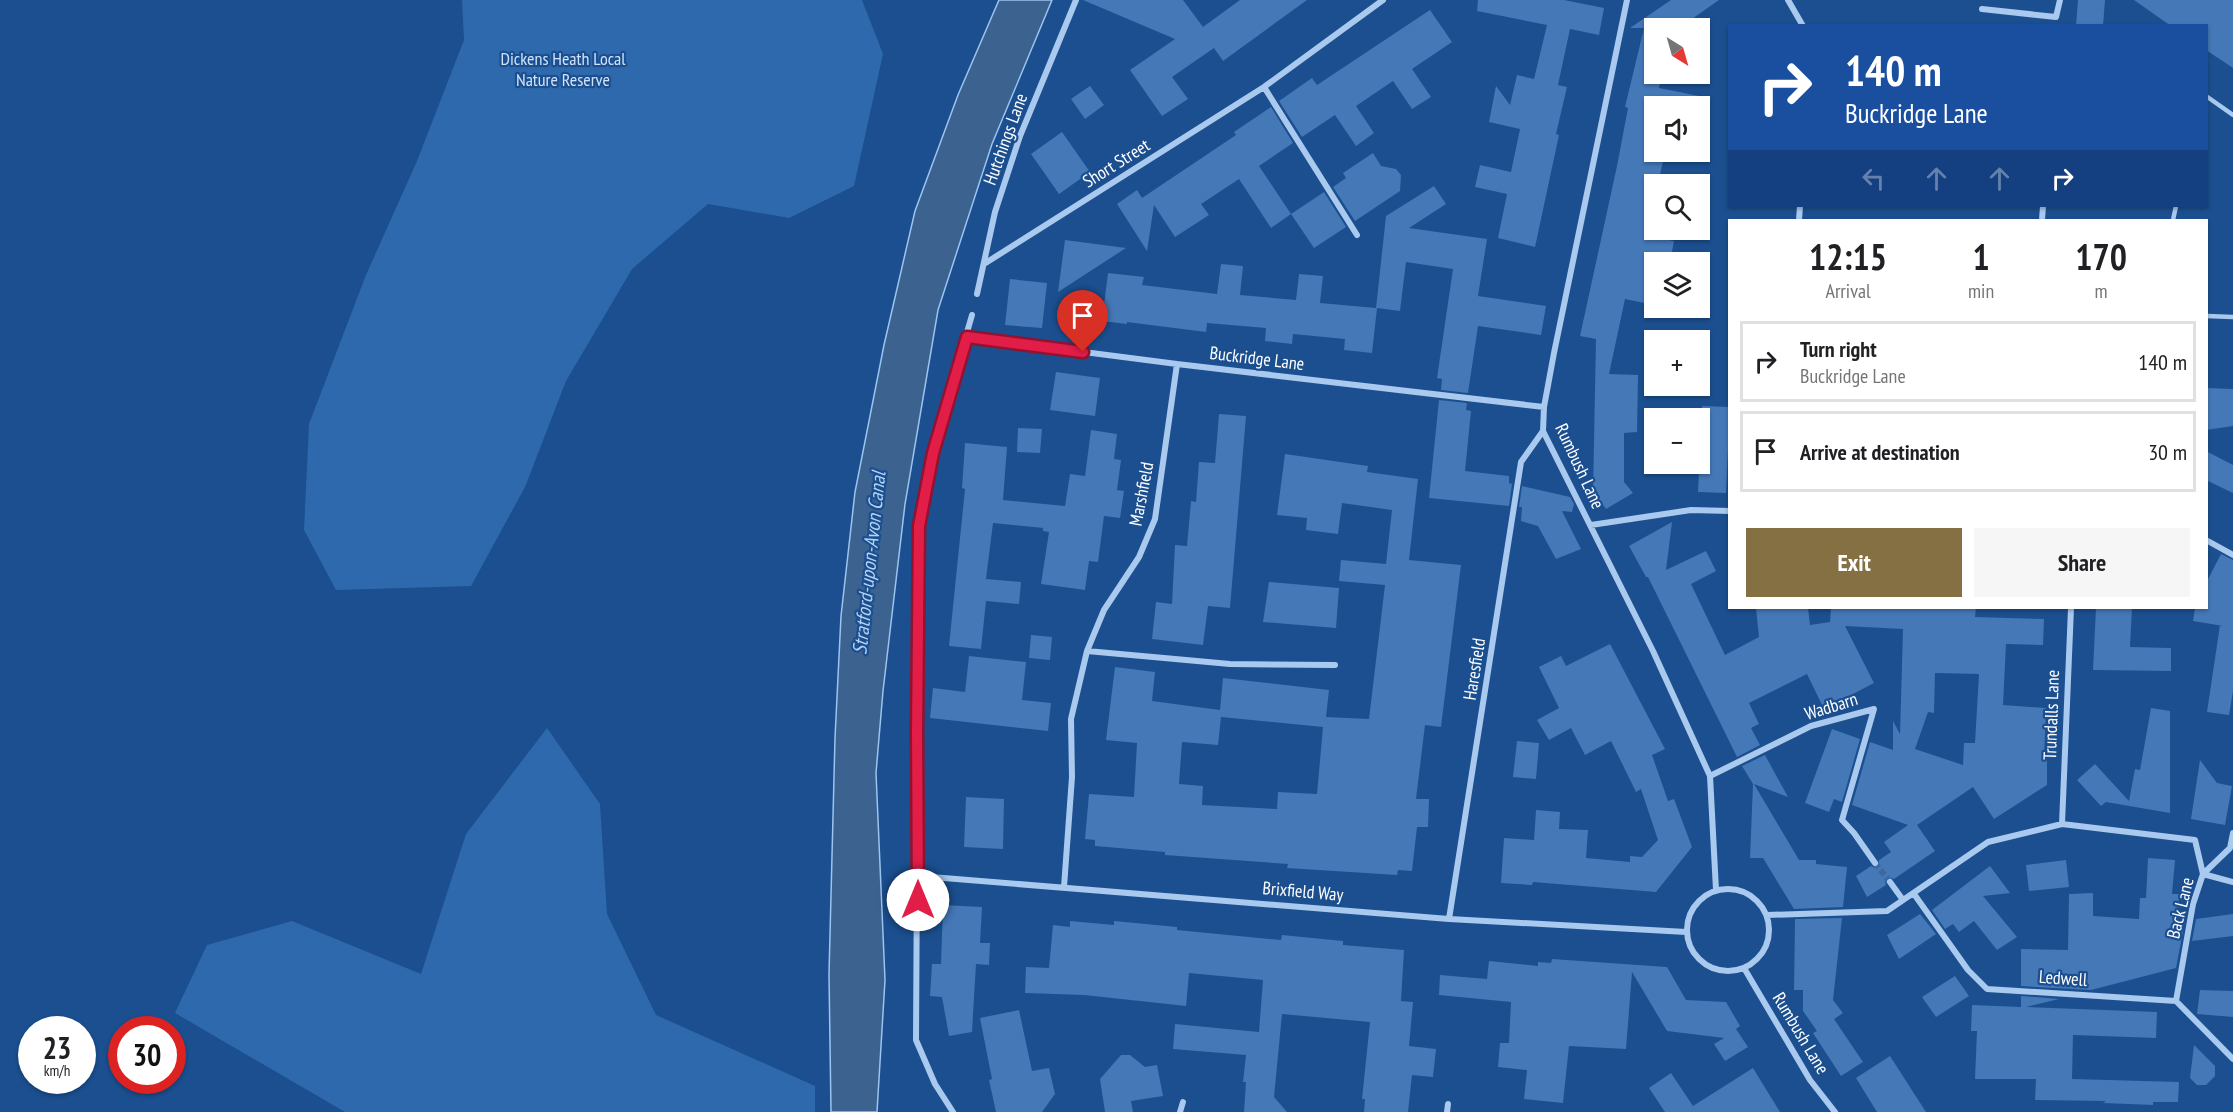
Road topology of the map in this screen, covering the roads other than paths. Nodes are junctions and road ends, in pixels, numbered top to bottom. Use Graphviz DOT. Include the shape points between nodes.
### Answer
graph roads {
  1 [pos="1076,0"];
  2 [pos="1383,0"];
  3 [pos="1627,0"];
  4 [pos="1788,0"];
  5 [pos="2060,0"];
  6 [pos="1982,9"];
  7 [pos="1802,24"];
  8 [pos="1264,87"];
  9 [pos="2208,97"];
  10 [pos="2233,115"];
  11 [pos="1357,235"];
  12 [pos="984,264"];
  13 [pos="977,294"];
  14 [pos="972,315"];
  15 [pos="2208,316"];
  16 [pos="2233,317"];
  17 [pos="967,337"];
  18 [pos="1177,364"];
  19 [pos="1544,407"];
  20 [pos="1543,431"];
  21 [pos="1728,511"];
  22 [pos="1592,525"];
  23 [pos="2208,541"];
  24 [pos="2233,555"];
  25 [pos="2071,609"];
  26 [pos="1087,651"];
  27 [pos="1335,665"];
  28 [pos="1710,776"];
  29 [pos="2062,824"];
  30 [pos="2233,832"];
  31 [pos="1875,863"];
  32 [pos="2203,874"];
  33 [pos="919,876"];
  34 [pos="1890,882"];
  35 [pos="2233,882"];
  36 [pos="1064,887"];
  37 [pos="1716,890"];
  38 [pos="1914,894"];
  39 [pos="1903,900"];
  40 [pos="1767,915"];
  41 [pos="1449,918"];
  42 [pos="1686,932"];
  43 [pos="1744,968"];
  44 [pos="2176,1001"];
  45 [pos="2233,1059"];
  46 [pos="1183,1102"];
  47 [pos="1448,1104"];
  48 [pos="953,1112"];
  49 [pos="1180,1112"];
  50 [pos="1447,1112"];
  51 [pos="1835,1112"];
  1 -- 12 [label="street, Hutchings Lane" via="1020,136 995,212"];
  2 -- 8 [label="street, Short Street"];
  3 -- 19 [label="street, Rumbush Lane"];
  4 -- 7 [label="street"];
  5 -- 6 [label="street" via="2056,17"];
  8 -- 11 [label="street"];
  8 -- 12 [label="street, Short Street"];
  9 -- 10 [label="lane"];
  12 -- 13 [label="street, Hutchings Lane"];
  14 -- 17 [label="street"];
  15 -- 16 [label="lane"];
  17 -- 18 [label="street, Buckridge Lane"];
  17 -- 33 [label="street" via="933,453 919,526"];
  18 -- 19 [label="street, Buckridge Lane"];
  18 -- 26 [label="street, Marshfield" via="1155,519 1139,557 1104,610"];
  19 -- 20 [label="street, Rumbush Lane"];
  20 -- 22 [label="street, Rumbush Lane"];
  20 -- 41 [label="street, Haresfield" via="1521,462"];
  21 -- 22 [label="street" via="1691,510"];
  22 -- 28 [label="street, Rumbush Lane"];
  23 -- 24 [label="street"];
  25 -- 29 [label="street, Trundalls Lane"];
  26 -- 27 [label="street" via="1230,664"];
  26 -- 36 [label="street, Marshfield" via="1071,719 1072,777"];
  28 -- 31 [label="street, Wadbarn" via="1811,726 1874,709 1842,820"];
  28 -- 37 [label="street, Rumbush Lane"];
  29 -- 32 [label="street" via="2195,840"];
  29 -- 38 [label="street" via="1988,842"];
  30 -- 32 [label="street, Back Lane" via="2230,848"];
  32 -- 35 [label="street"];
  32 -- 44 [label="street, Back Lane" via="2193,904"];
  33 -- 36 [label="street, Brixfield Way"];
  33 -- 48 [label="street" via="916,1040"];
  34 -- 39 [label="street"];
  36 -- 41 [label="street, Brixfield Way"];
  37 -- 40 [label="street" via="1728,888 1746,893 1761,904"];
  37 -- 42 [label="street" via="1693,905"];
  38 -- 39 [label="street"];
  38 -- 44 [label="street, Ledwell" via="1968,970 1987,989"];
  39 -- 40 [label="street" via="1887,910"];
  40 -- 43 [label="street" via="1769,934 1763,952"];
  41 -- 42 [label="street, Brixfield Way"];
  42 -- 43 [label="street" via="1692,951 1706,965 1718,970"];
  43 -- 51 [label="street, Rumbush Lane" via="1810,1080"];
  44 -- 45 [label="street"];
  46 -- 49 [label="street"];
  47 -- 50 [label="street"];
}
